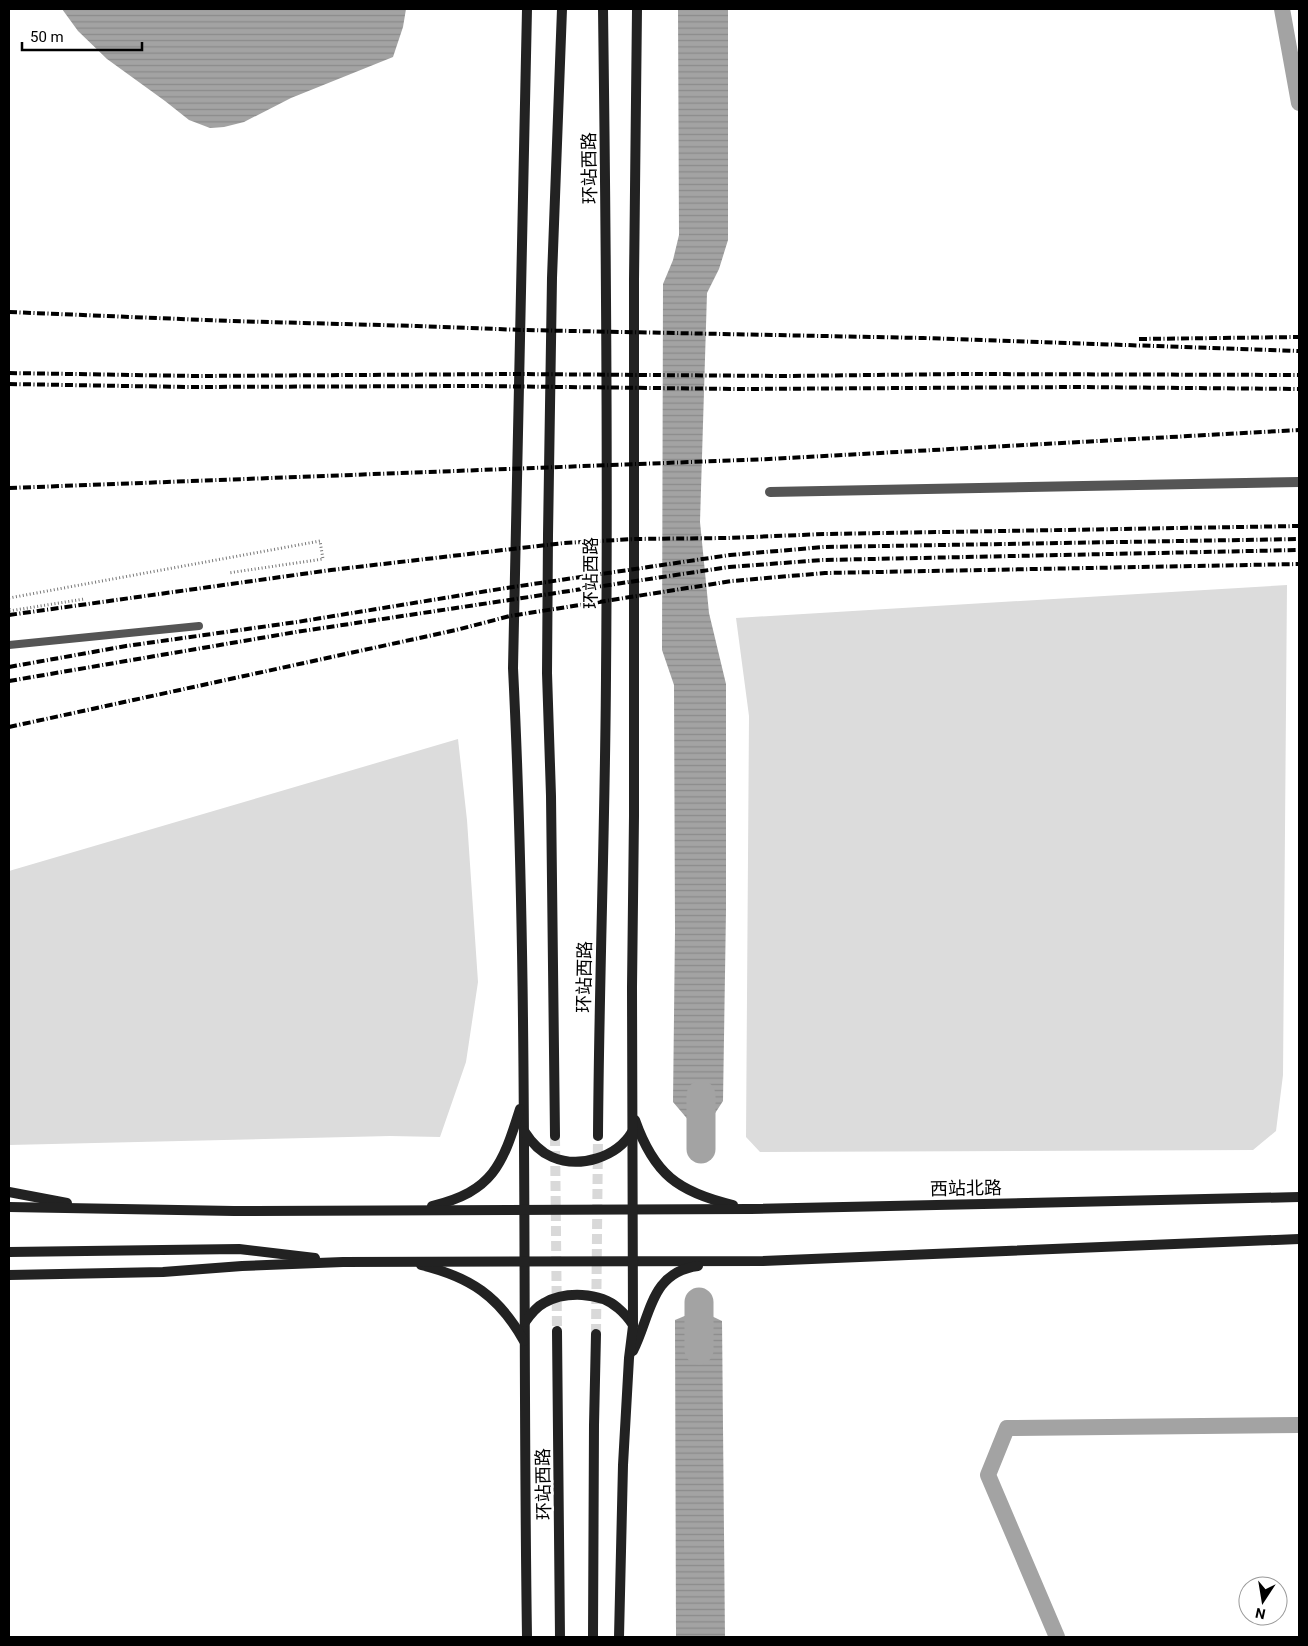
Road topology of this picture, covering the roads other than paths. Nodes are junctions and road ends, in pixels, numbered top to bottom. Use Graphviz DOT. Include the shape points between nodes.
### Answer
graph roads {
  1 [pos="527,9"];
  2 [pos="562,9"];
  3 [pos="603,9"];
  4 [pos="637,9"];
  5 [pos="1299,482"];
  6 [pos="770,492"];
  7 [pos="199,626"];
  8 [pos="9,645"];
  9 [pos="523,1098"];
  10 [pos="632,1112"];
  11 [pos="523,1130"];
  12 [pos="633,1132"];
  13 [pos="554,1136"];
  14 [pos="598,1136"];
  15 [pos="9,1192"];
  16 [pos="1299,1197"];
  17 [pos="9,1207"];
  18 [pos="98,1208"];
  19 [pos="751,1209"];
  20 [pos="415,1210"];
  21 [pos="524,1210"];
  22 [pos="633,1210"];
  23 [pos="1299,1239"];
  24 [pos="9,1252"];
  25 [pos="403,1261"];
  26 [pos="524,1261"];
  27 [pos="633,1261"];
  28 [pos="733,1261"];
  29 [pos="343,1262"];
  30 [pos="9,1275"];
  31 [pos="525,1322"];
  32 [pos="634,1326"];
  33 [pos="557,1331"];
  34 [pos="596,1334"];
  35 [pos="525,1342"];
  36 [pos="629,1358"];
  37 [pos="527,1637"];
  38 [pos="560,1637"];
  39 [pos="593,1637"];
  40 [pos="619,1637"];
  1 -- 9 [label="main road" via="513,668 518,767"];
  2 -- 13 [label="main road, 环站西路" via="552,278 547,673"];
  3 -- 14 [label="main road, 环站西路" via="607,273 606,668"];
  4 -- 10 [label="main road"];
  5 -- 6 [label="street"];
  7 -- 8 [label="lane"];
  9 -- 11 [label="main road"];
  9 -- 20 [label="main road" via="504,1153 485,1182 450,1201"];
  10 -- 12 [label="main road"];
  10 -- 19 [label="main road" via="650,1154 676,1184 713,1201"];
  11 -- 12 [label="main road" via="541,1150 566,1161 592,1160 607,1155 626,1142"];
  11 -- 21 [label="main road"];
  12 -- 22 [label="main road"];
  15 -- 18 [label="main road"];
  16 -- 19 [label="main road, 西站北路"];
  17 -- 18 [label="main road"];
  18 -- 20 [label="main road"];
  19 -- 22 [label="main road, 西站北路"];
  20 -- 21 [label="main road, 西站北路"];
  21 -- 22 [label="main road, 西站北路"];
  21 -- 26 [label="main road"];
  22 -- 27 [label="main road"];
  23 -- 28 [label="main road"];
  24 -- 29 [label="main road" via="239,1250"];
  25 -- 26 [label="main road"];
  25 -- 29 [label="main road"];
  25 -- 35 [label="main road" via="459,1276 471,1283 508,1314"];
  26 -- 27 [label="main road"];
  26 -- 31 [label="main road"];
  27 -- 28 [label="main road"];
  27 -- 32 [label="main road"];
  28 -- 36 [label="main road" via="691,1266 669,1277 655,1294"];
  29 -- 30 [label="main road" via="163,1272"];
  31 -- 32 [label="main road" via="544,1303 578,1295 608,1301 617,1306"];
  31 -- 35 [label="main road"];
  32 -- 36 [label="main road"];
  33 -- 38 [label="main road, 环站西路"];
  34 -- 39 [label="main road"];
  35 -- 37 [label="main road"];
  36 -- 40 [label="main road"];
}
